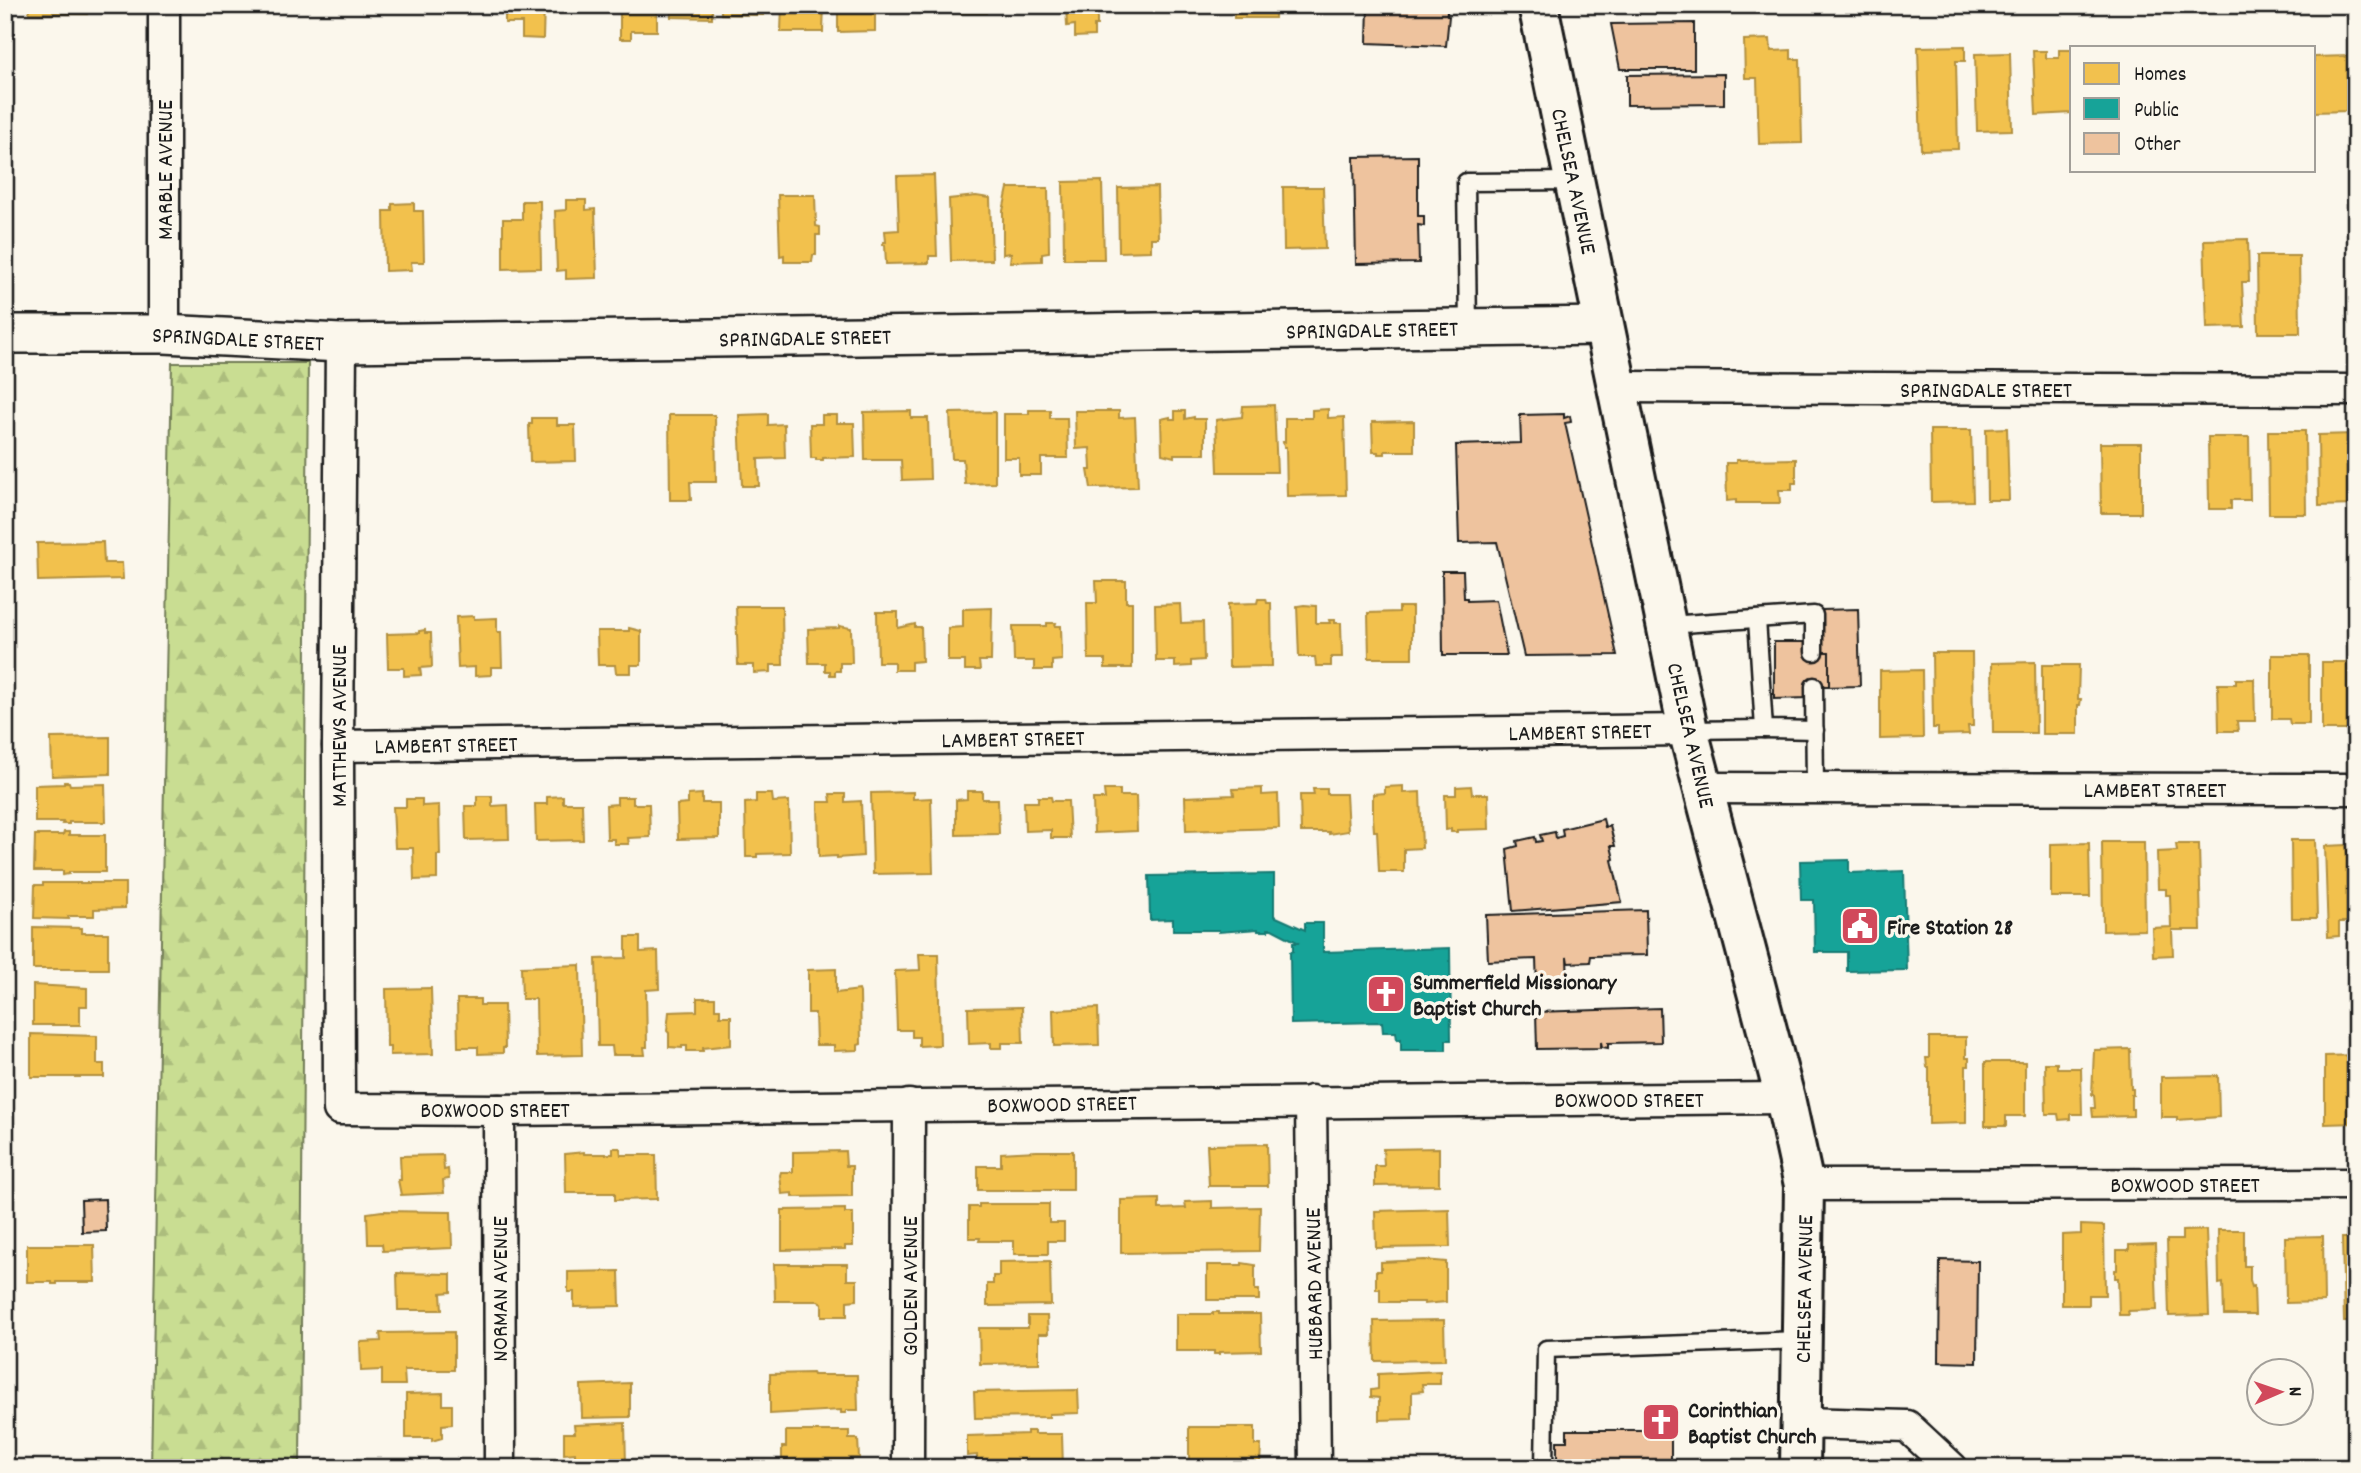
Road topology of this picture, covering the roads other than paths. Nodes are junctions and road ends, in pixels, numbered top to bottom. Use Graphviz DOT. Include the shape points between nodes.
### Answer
graph roads {
  1 [pos="164,5"];
  2 [pos="1538,5"];
  3 [pos="1575,181"];
  4 [pos="1604,326"];
  5 [pos="1468,328"];
  6 [pos="5,334"];
  7 [pos="164,334"];
  8 [pos="341,343"];
  9 [pos="1617,387"];
  10 [pos="2356,390"];
  11 [pos="1757,619"];
  12 [pos="1668,625"];
  13 [pos="1814,652"];
  14 [pos="1814,686"];
  15 [pos="1764,729"];
  16 [pos="1688,730"];
  17 [pos="1815,730"];
  18 [pos="338,746"];
  19 [pos="1703,788"];
  20 [pos="1815,788"];
  21 [pos="2356,789"];
  22 [pos="1785,1098"];
  23 [pos="1311,1101"];
  24 [pos="909,1105"];
  25 [pos="340,1109"];
  26 [pos="499,1110"];
  27 [pos="2356,1184"];
  28 [pos="1804,1185"];
  29 [pos="1802,1339"];
  30 [pos="1802,1423"];
  31 [pos="500,1468"];
  32 [pos="908,1468"];
  33 [pos="1315,1468"];
  34 [pos="1544,1468"];
  35 [pos="1800,1468"];
  36 [pos="1952,1468"];
  1 -- 7 [label="street, MARBLE AVENUE"];
  2 -- 3 [label="main road, CHELSEA AVENUE"];
  3 -- 4 [label="main road, CHELSEA AVENUE"];
  3 -- 5 [label="lane" via="1466,182"];
  4 -- 5 [label="street, SPRINGDALE STREET"];
  4 -- 9 [label="main road, CHELSEA AVENUE"];
  5 -- 8 [label="street, SPRINGDALE STREET"];
  6 -- 7 [label="street, SPRINGDALE STREET"];
  7 -- 8 [label="street, SPRINGDALE STREET"];
  8 -- 18 [label="street, MATTHEWS AVENUE"];
  9 -- 10 [label="street, SPRINGDALE STREET"];
  9 -- 12 [label="main road, CHELSEA AVENUE"];
  11 -- 12 [label="lane"];
  11 -- 13 [label="lane" via="1814,615"];
  11 -- 15 [label="lane"];
  12 -- 16 [label="main road, CHELSEA AVENUE"];
  14 -- 17 [label="lane"];
  15 -- 16 [label="lane"];
  15 -- 17 [label="lane"];
  16 -- 18 [label="street, LAMBERT STREET"];
  16 -- 19 [label="main road, CHELSEA AVENUE"];
  17 -- 20 [label="lane"];
  18 -- 25 [label="street, MATTHEWS AVENUE"];
  19 -- 20 [label="street, LAMBERT STREET"];
  19 -- 22 [label="main road, CHELSEA AVENUE"];
  20 -- 21 [label="street, LAMBERT STREET"];
  22 -- 23 [label="street, BOXWOOD STREET"];
  22 -- 28 [label="main road, CHELSEA AVENUE"];
  23 -- 24 [label="street, BOXWOOD STREET"];
  23 -- 33 [label="street, HUBBARD AVENUE"];
  24 -- 26 [label="street, BOXWOOD STREET"];
  24 -- 32 [label="street, GOLDEN AVENUE"];
  25 -- 26 [label="street, BOXWOOD STREET"];
  26 -- 31 [label="street, NORMAN AVENUE"];
  27 -- 28 [label="street, BOXWOOD STREET"];
  28 -- 29 [label="main road, CHELSEA AVENUE"];
  29 -- 30 [label="main road, CHELSEA AVENUE"];
  29 -- 34 [label="lane" via="1546,1349"];
  30 -- 35 [label="main road, CHELSEA AVENUE"];
  30 -- 36 [label="street" via="1907,1426"];
}
